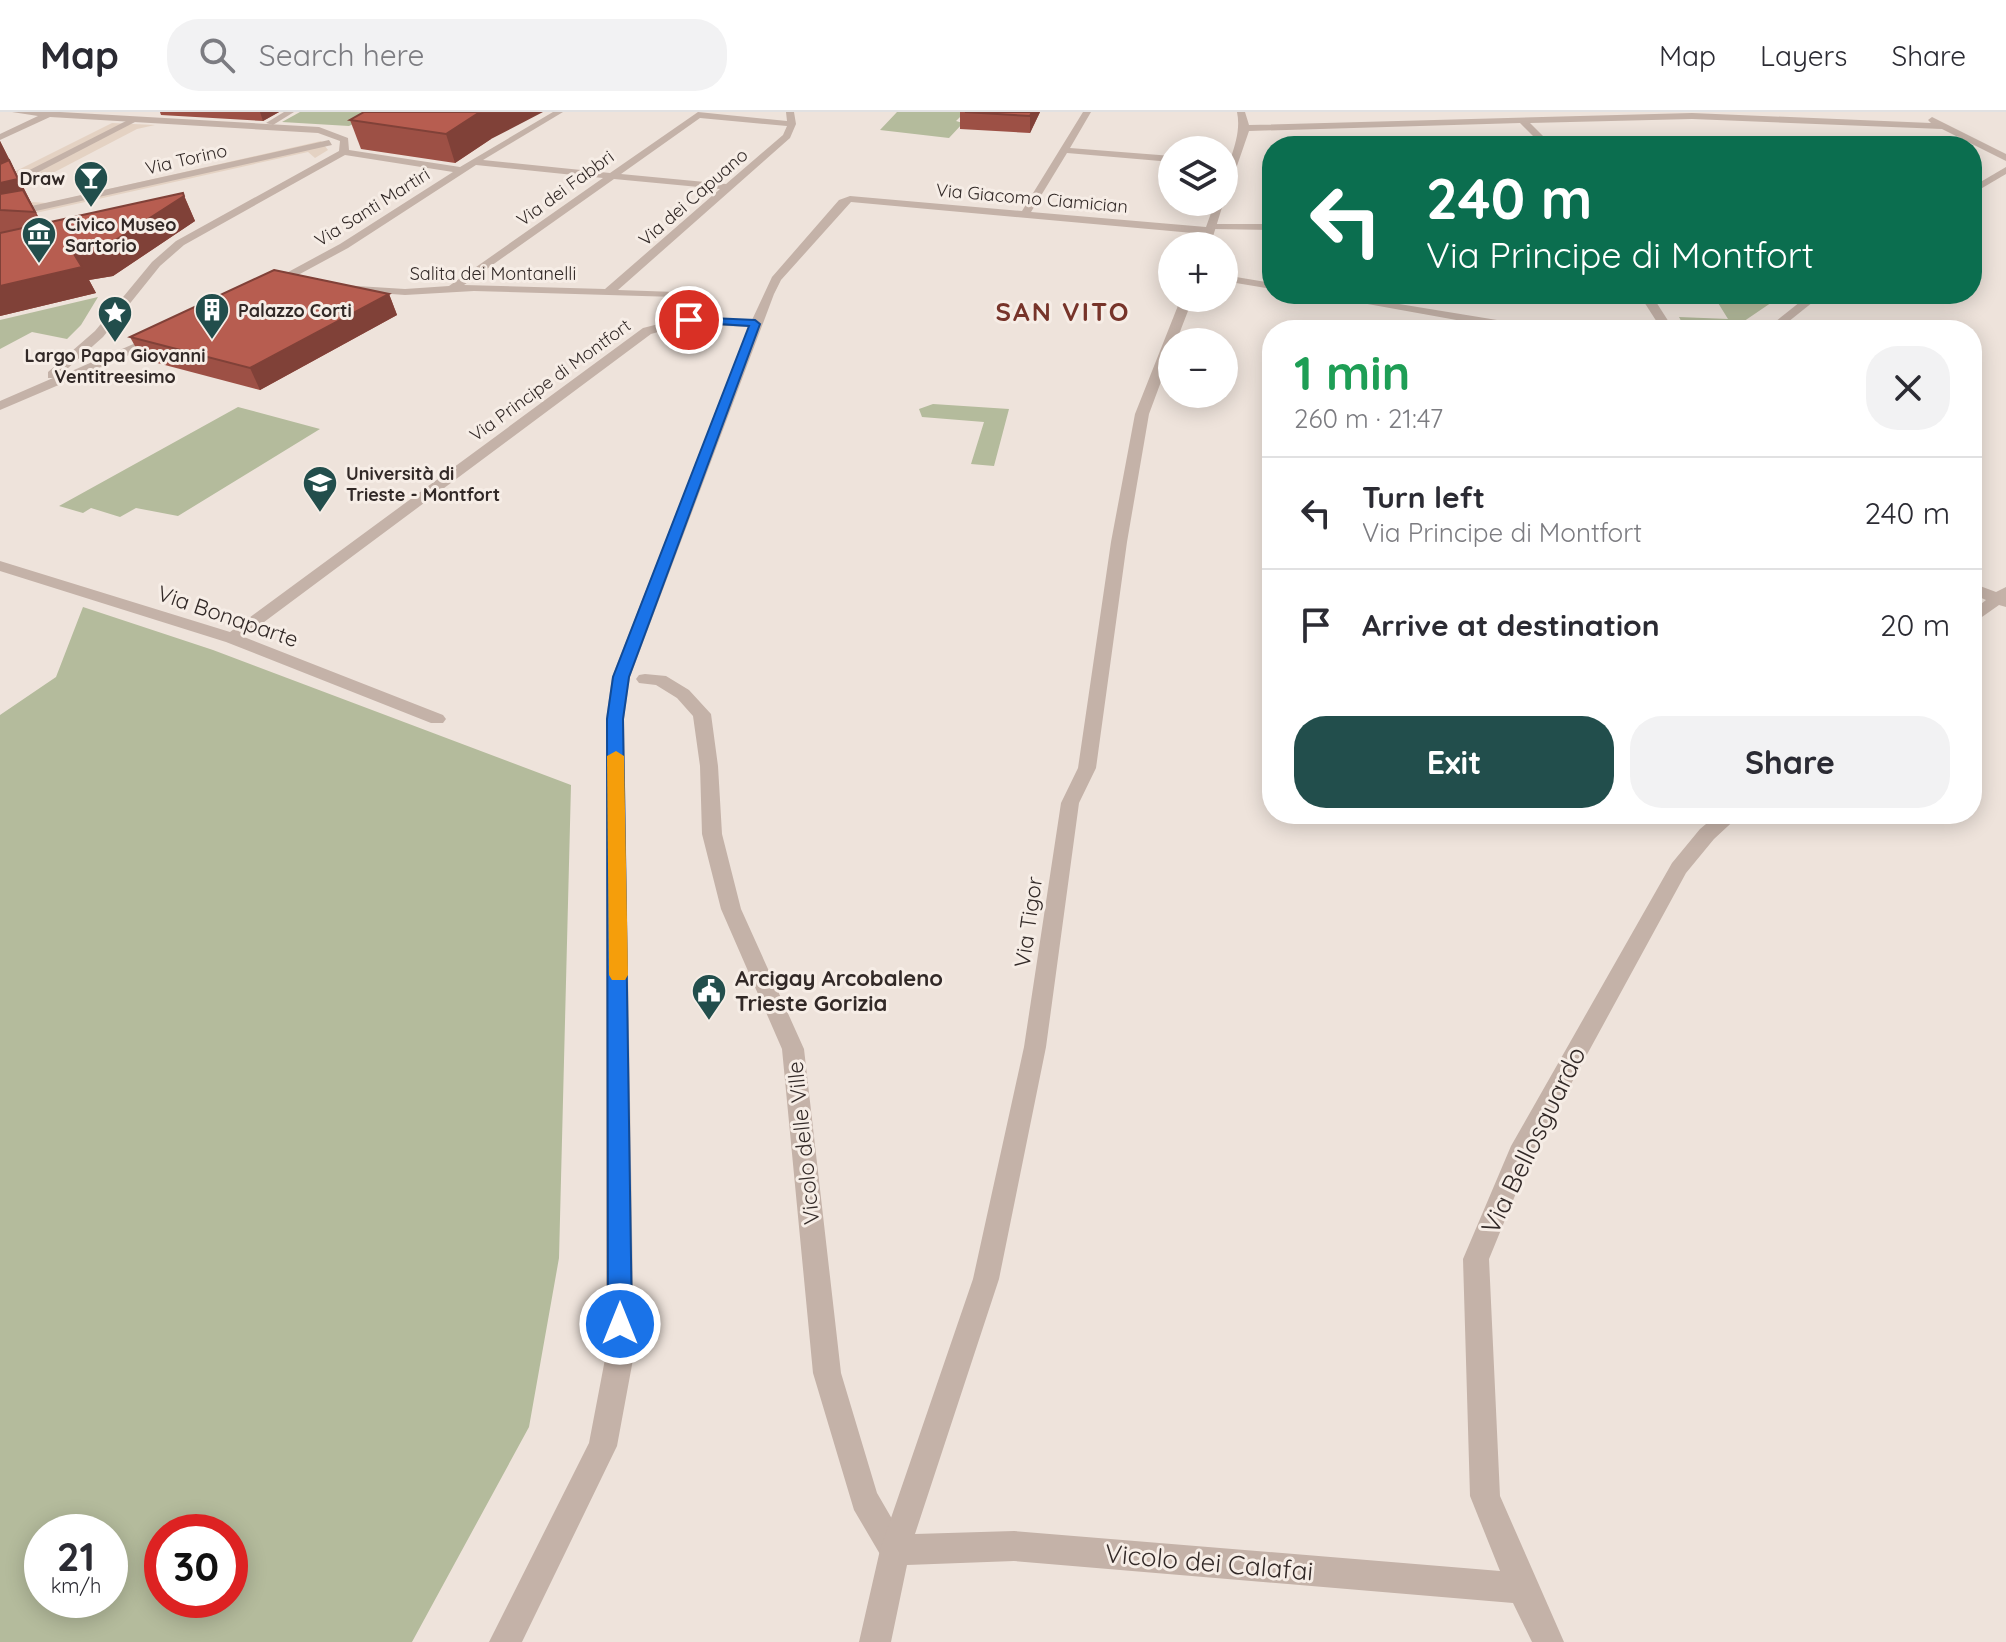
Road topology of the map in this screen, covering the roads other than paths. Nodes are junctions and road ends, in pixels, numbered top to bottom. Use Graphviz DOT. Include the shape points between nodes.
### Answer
graph roads {
  1 [pos="16,112"];
  2 [pos="151,112"];
  3 [pos="290,112"];
  4 [pos="559,112"];
  5 [pos="1087,112"];
  6 [pos="1241,112"];
  7 [pos="1918,112"];
  8 [pos="51,113"];
  9 [pos="703,114"];
  10 [pos="1692,114"];
  11 [pos="791,118"];
  12 [pos="134,121"];
  13 [pos="1523,121"];
  14 [pos="267,125"];
  15 [pos="1943,126"];
  16 [pos="1245,128"];
  17 [pos="1538,136"];
  18 [pos="1964,136"];
  19 [pos="0,137"];
  20 [pos="329,143"];
  21 [pos="1238,143"];
  22 [pos="1982,145"];
  23 [pos="1065,150"];
  24 [pos="344,152"];
  25 [pos="2004,155"];
  26 [pos="1158,158"];
  27 [pos="472,162"];
  28 [pos="460,170"];
  29 [pos="2006,170"];
  30 [pos="609,176"];
  31 [pos="1982,185"];
  32 [pos="727,187"];
  33 [pos="0,189"];
  34 [pos="1025,214"];
  35 [pos="0,216"];
  36 [pos="1215,216"];
  37 [pos="1262,227"];
  38 [pos="1211,228"];
  39 [pos="1210,232"];
  40 [pos="1238,280"];
  41 [pos="281,281"];
  42 [pos="304,284"];
  43 [pos="1262,284"];
  44 [pos="335,288"];
  45 [pos="451,289"];
  46 [pos="609,292"];
  47 [pos="256,293"];
  48 [pos="705,296"];
  49 [pos="1378,304"];
  50 [pos="1804,304"];
  51 [pos="1182,312"];
  52 [pos="1473,320"];
  53 [pos="1784,320"];
  54 [pos="755,324"];
  55 [pos="172,332"];
  56 [pos="28,394"];
  57 [pos="0,406"];
  58 [pos="0,566"];
  59 [pos="1982,591"];
  60 [pos="2003,598"];
  61 [pos="1982,612"];
  62 [pos="232,638"];
  63 [pos="645,679"];
  64 [pos="437,719"];
  65 [pos="1719,824"];
  66 [pos="895,1550"];
  67 [pos="1522,1588"];
  68 [pos="505,1642"];
  69 [pos="875,1642"];
  70 [pos="1548,1642"];
  1 -- 8 [label="street"];
  2 -- 12 [label="street"];
  3 -- 14 [label="street"];
  4 -- 27 [label="street, Via Santi Martiri"];
  5 -- 23 [label="street"];
  6 -- 16 [label="street"];
  7 -- 15 [label="street"];
  8 -- 12 [label="street"];
  8 -- 19 [label="street"];
  9 -- 11 [label="street"];
  9 -- 30 [label="street, Via dei Fabbri"];
  10 -- 13 [label="street"];
  10 -- 15 [label="street"];
  11 -- 32 [label="street, Via dei Capuano" via="787,136"];
  12 -- 14 [label="street"];
  12 -- 33 [label="street"];
  13 -- 16 [label="street"];
  13 -- 17 [label="street"];
  14 -- 24 [label="street" via="330,133 345,140"];
  15 -- 18 [label="street"];
  16 -- 21 [label="street"];
  20 -- 35 [label="street, Via Torino"];
  22 -- 25 [label="street"];
  23 -- 26 [label="street"];
  23 -- 34 [label="street"];
  24 -- 28 [label="street"];
  24 -- 56 [label="street" via="180,243 69,362"];
  27 -- 28 [label="street, Via Santi Martiri"];
  27 -- 30 [label="street"];
  28 -- 41 [label="street, Via Santi Martiri"];
  29 -- 31 [label="street"];
  30 -- 32 [label="street"];
  30 -- 45 [label="street, Via dei Fabbri"];
  32 -- 46 [label="street, Via dei Capuano"];
  34 -- 38 [label="street, Via Giacomo Ciamician"];
  34 -- 54 [label="street, Via Giacomo Ciamician" via="850,199 776,279"];
  36 -- 38 [label="street"];
  37 -- 38 [label="street, Via Giacomo Ciamician"];
  38 -- 39 [label="street"];
  40 -- 43 [label="street"];
  41 -- 42 [label="street"];
  41 -- 47 [label="street, Via Santi Martiri"];
  44 -- 45 [label="street, Salita dei Montanelli"];
  45 -- 46 [label="street, Salita dei Montanelli"];
  46 -- 48 [label="street, Salita dei Montanelli"];
  49 -- 52 [label="street"];
  50 -- 53 [label="street"];
  51 -- 66 [label="street, Via Tigor" via="1142,414 1087,768 1070,803 1035,1047 986,1279"];
  54 -- 62 [label="street, Via Principe di Montfort" via="689,320 664,322 647,331"];
  54 -- 68 [label="street" via="621,677 615,719 620,1354 603,1446"];
  55 -- 56 [label="street"];
  56 -- 57 [label="street"];
  58 -- 62 [label="street, Via Bonaparte"];
  59 -- 60 [label="street"];
  60 -- 61 [label="street"];
  62 -- 64 [label="street, Via Bonaparte"];
  63 -- 66 [label="street, Vicolo delle Ville" via="660,680 702,714 712,834 731,909 793,1049 827,1373 864,1500"];
  65 -- 67 [label="street, Via Bellosguardo" via="1679,868 1520,1154 1476,1259 1485,1496"];
  66 -- 67 [label="street, Vicolo dei Calafai" via="1014,1546"];
  66 -- 69 [label="street"];
  67 -- 70 [label="street, Via Bellosguardo"];
}
